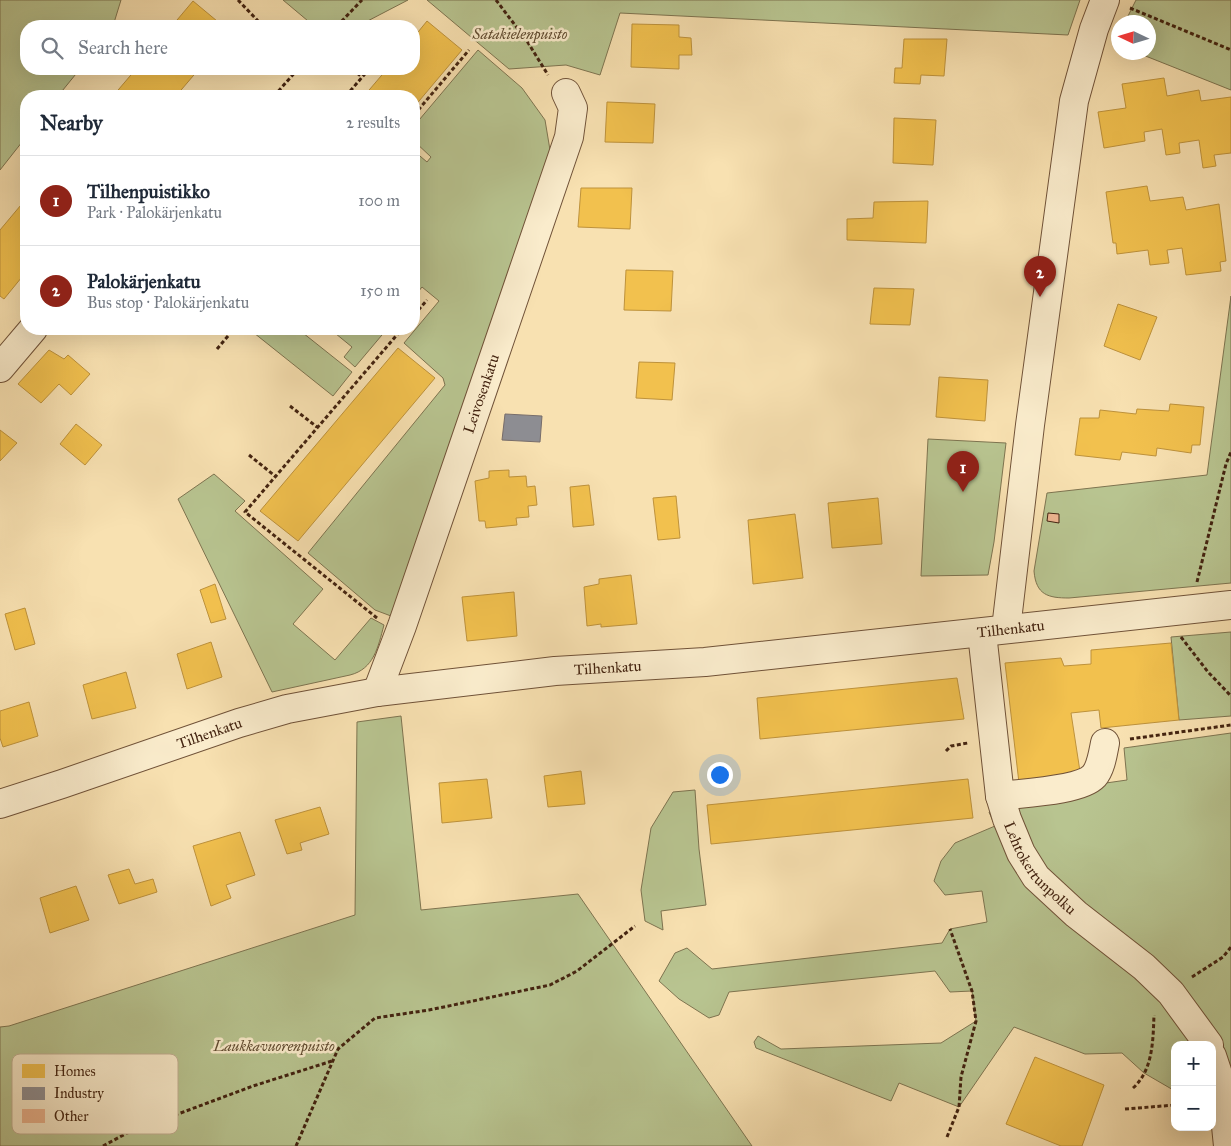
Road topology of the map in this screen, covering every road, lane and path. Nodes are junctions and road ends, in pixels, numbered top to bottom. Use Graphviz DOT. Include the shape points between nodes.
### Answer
graph roads {
  1 [pos="238,0"];
  2 [pos="362,0"];
  3 [pos="496,0"];
  4 [pos="1116,3"];
  5 [pos="257,20"];
  6 [pos="343,20"];
  7 [pos="468,50"];
  8 [pos="1231,50"];
  9 [pos="293,75"];
  10 [pos="360,75"];
  11 [pos="362,77"];
  12 [pos="279,90"];
  13 [pos="351,90"];
  14 [pos="566,93"];
  15 [pos="420,108"];
  16 [pos="427,300"];
  17 [pos="420,308"];
  18 [pos="28,335"];
  19 [pos="229,335"];
  20 [pos="397,335"];
  21 [pos="217,349"];
  22 [pos="0,368"];
  23 [pos="290,406"];
  24 [pos="317,427"];
  25 [pos="1231,452"];
  26 [pos="249,455"];
  27 [pos="275,476"];
  28 [pos="1195,590"];
  29 [pos="1231,606"];
  30 [pos="382,620"];
  31 [pos="994,631"];
  32 [pos="1178,632"];
  33 [pos="377,692"];
  34 [pos="1231,696"];
  35 [pos="1231,725"];
  36 [pos="1104,743"];
  37 [pos="1000,796"];
  38 [pos="0,804"];
  39 [pos="635,926"];
  40 [pos="950,930"];
  41 [pos="1231,946"];
  42 [pos="1159,982"];
  43 [pos="1206,1041"];
  44 [pos="332,1061"];
  45 [pos="1216,1068"];
  46 [pos="1133,1088"];
  47 [pos="1171,1105"];
  48 [pos="1125,1109"];
  49 [pos="178,1114"];
  50 [pos="125,1134"];
  51 [pos="947,1137"];
  52 [pos="103,1146"];
  53 [pos="296,1146"];
  54 [pos="1228,1146"];
  1 -- 5 [label="path"];
  2 -- 6 [label="path"];
  3 -- 14 [label="path" via="527,41 545,72"];
  4 -- 8 [label="path"];
  4 -- 31 [label="street, Lehtokertunpolku" via="1091,37 1074,101 1030,425"];
  7 -- 15 [label="path"];
  9 -- 12 [label="path"];
  10 -- 11 [label="path"];
  11 -- 13 [label="path"];
  14 -- 33 [label="street, Leivosenkatu" via="573,108 569,137"];
  16 -- 17 [label="path"];
  18 -- 22 [label="street"];
  19 -- 21 [label="path"];
  20 -- 24 [label="path"];
  23 -- 24 [label="path"];
  24 -- 27 [label="path"];
  25 -- 28 [label="path"];
  26 -- 27 [label="path"];
  27 -- 30 [label="path" via="245,512"];
  29 -- 31 [label="street, Tilhenkatu"];
  31 -- 33 [label="street, Tilhenkatu"];
  31 -- 37 [label="street, Lehtokertunpolku"];
  32 -- 34 [label="path"];
  33 -- 38 [label="street, Tilhenkatu" via="271,714"];
  35 -- 36 [label="path"];
  36 -- 37 [label="street" via="1103,755 1094,775 1082,784"];
  37 -- 42 [label="street, Lehtokertunpolku" via="1021,852 1036,877"];
  39 -- 44 [label="path" via="577,971 550,985 375,1018 338,1049"];
  40 -- 51 [label="path" via="972,991 976,1021 961,1077 959,1107"];
  41 -- 42 [label="path" via="1223,957 1193,976"];
  42 -- 43 [label="street, Lehtokertunpolku"];
  42 -- 46 [label="path" via="1150,1062 1142,1081"];
  44 -- 49 [label="path"];
  44 -- 53 [label="path"];
  45 -- 54 [label="street" via="1222,1086"];
  47 -- 48 [label="path"];
  50 -- 52 [label="path"];
}
